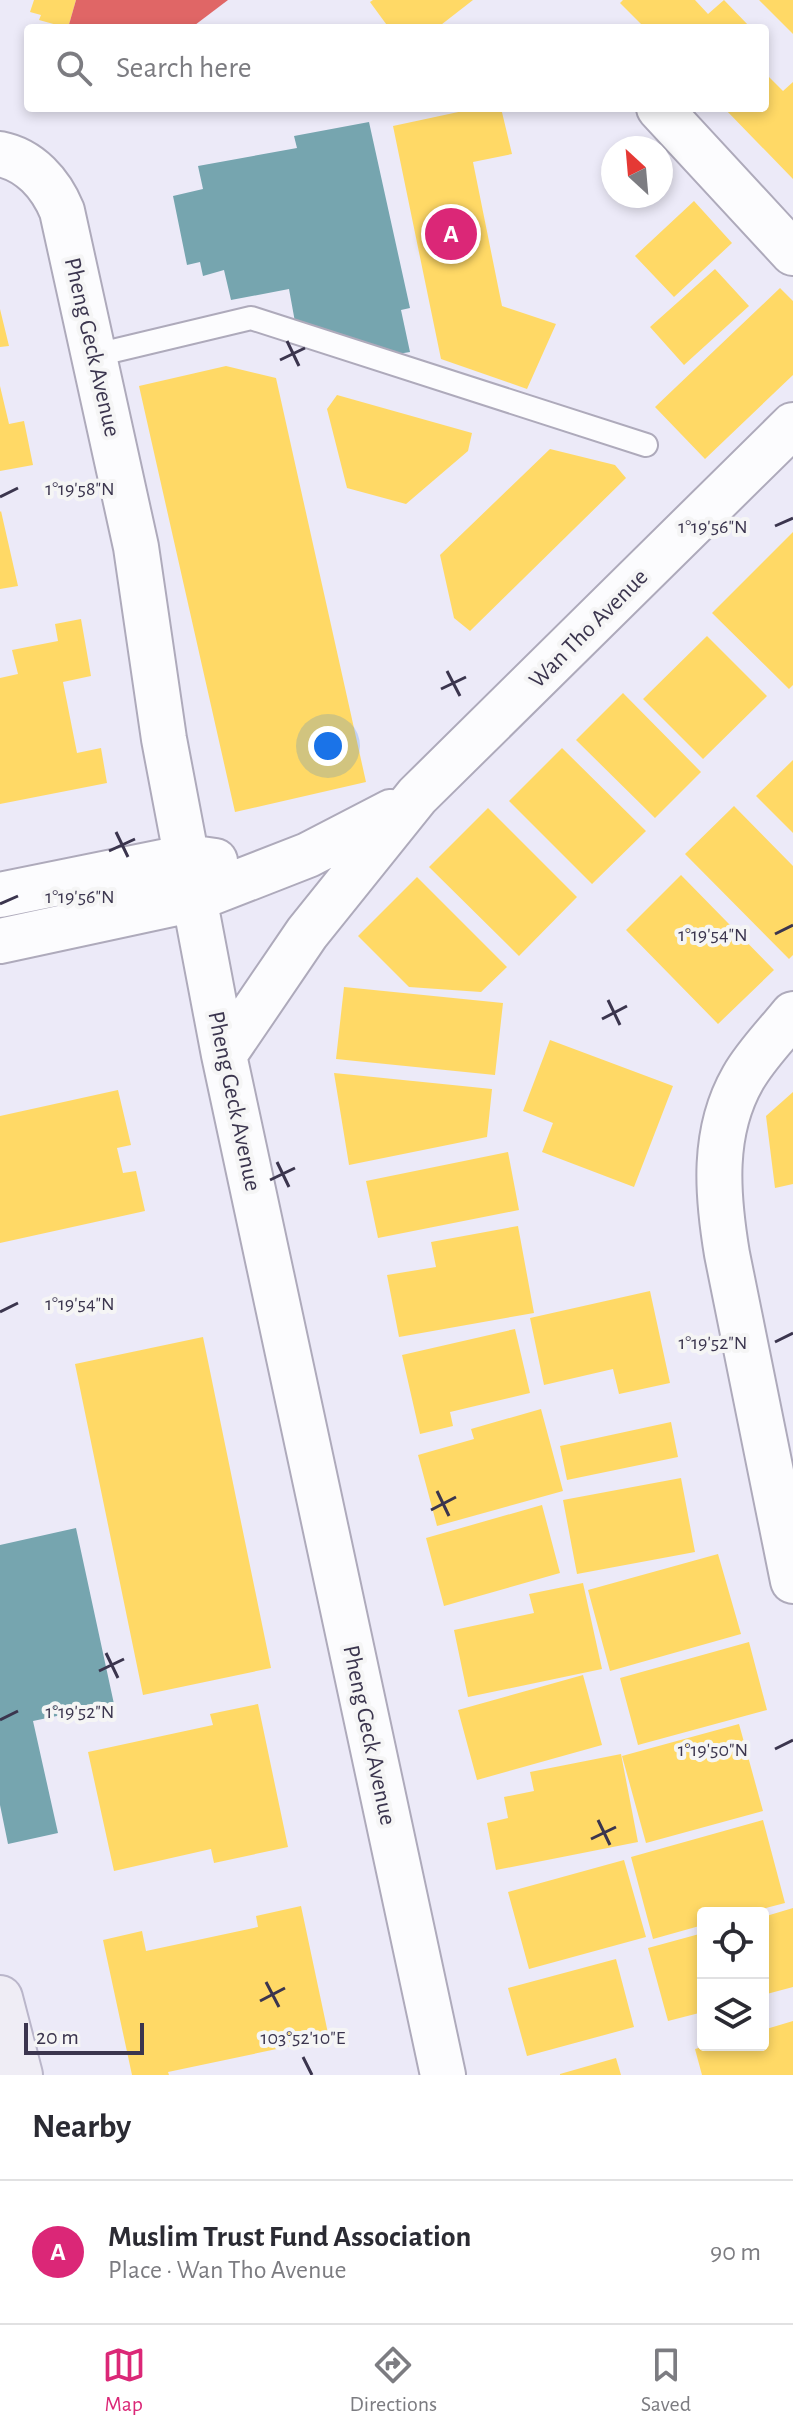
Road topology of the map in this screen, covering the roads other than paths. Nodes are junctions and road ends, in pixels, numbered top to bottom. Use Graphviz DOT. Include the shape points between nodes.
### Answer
graph roads {
  1 [pos="663,112"];
  2 [pos="0,154"];
  3 [pos="793,253"];
  4 [pos="96,355"];
  5 [pos="793,425"];
  6 [pos="646,445"];
  7 [pos="417,796"];
  8 [pos="191,878"];
  9 [pos="0,895"];
  10 [pos="0,941"];
  11 [pos="793,1014"];
  12 [pos="224,1055"];
  13 [pos="793,1581"];
  14 [pos="0,1998"];
  15 [pos="20,2075"];
  16 [pos="443,2075"];
  1 -- 3 [label="street"];
  2 -- 4 [label="street, Pheng Geck Avenue" via="37,173 53,190"];
  4 -- 6 [label="lane" via="251,318"];
  4 -- 8 [label="street, Pheng Geck Avenue" via="136,547"];
  5 -- 7 [label="street, Wan Tho Avenue"];
  7 -- 8 [label="street, Wan Tho Avenue" via="354,834 272,869"];
  7 -- 12 [label="street, Wan Tho Avenue" via="343,885"];
  8 -- 9 [label="street, Wan Tho Avenue"];
  8 -- 10 [label="street, Wan Tho Avenue"];
  8 -- 12 [label="street, Pheng Geck Avenue"];
  11 -- 13 [label="street" via="745,1075 727,1109 718,1168 727,1254"];
  12 -- 16 [label="street, Pheng Geck Avenue"];
  14 -- 15 [label="main road"];
}
